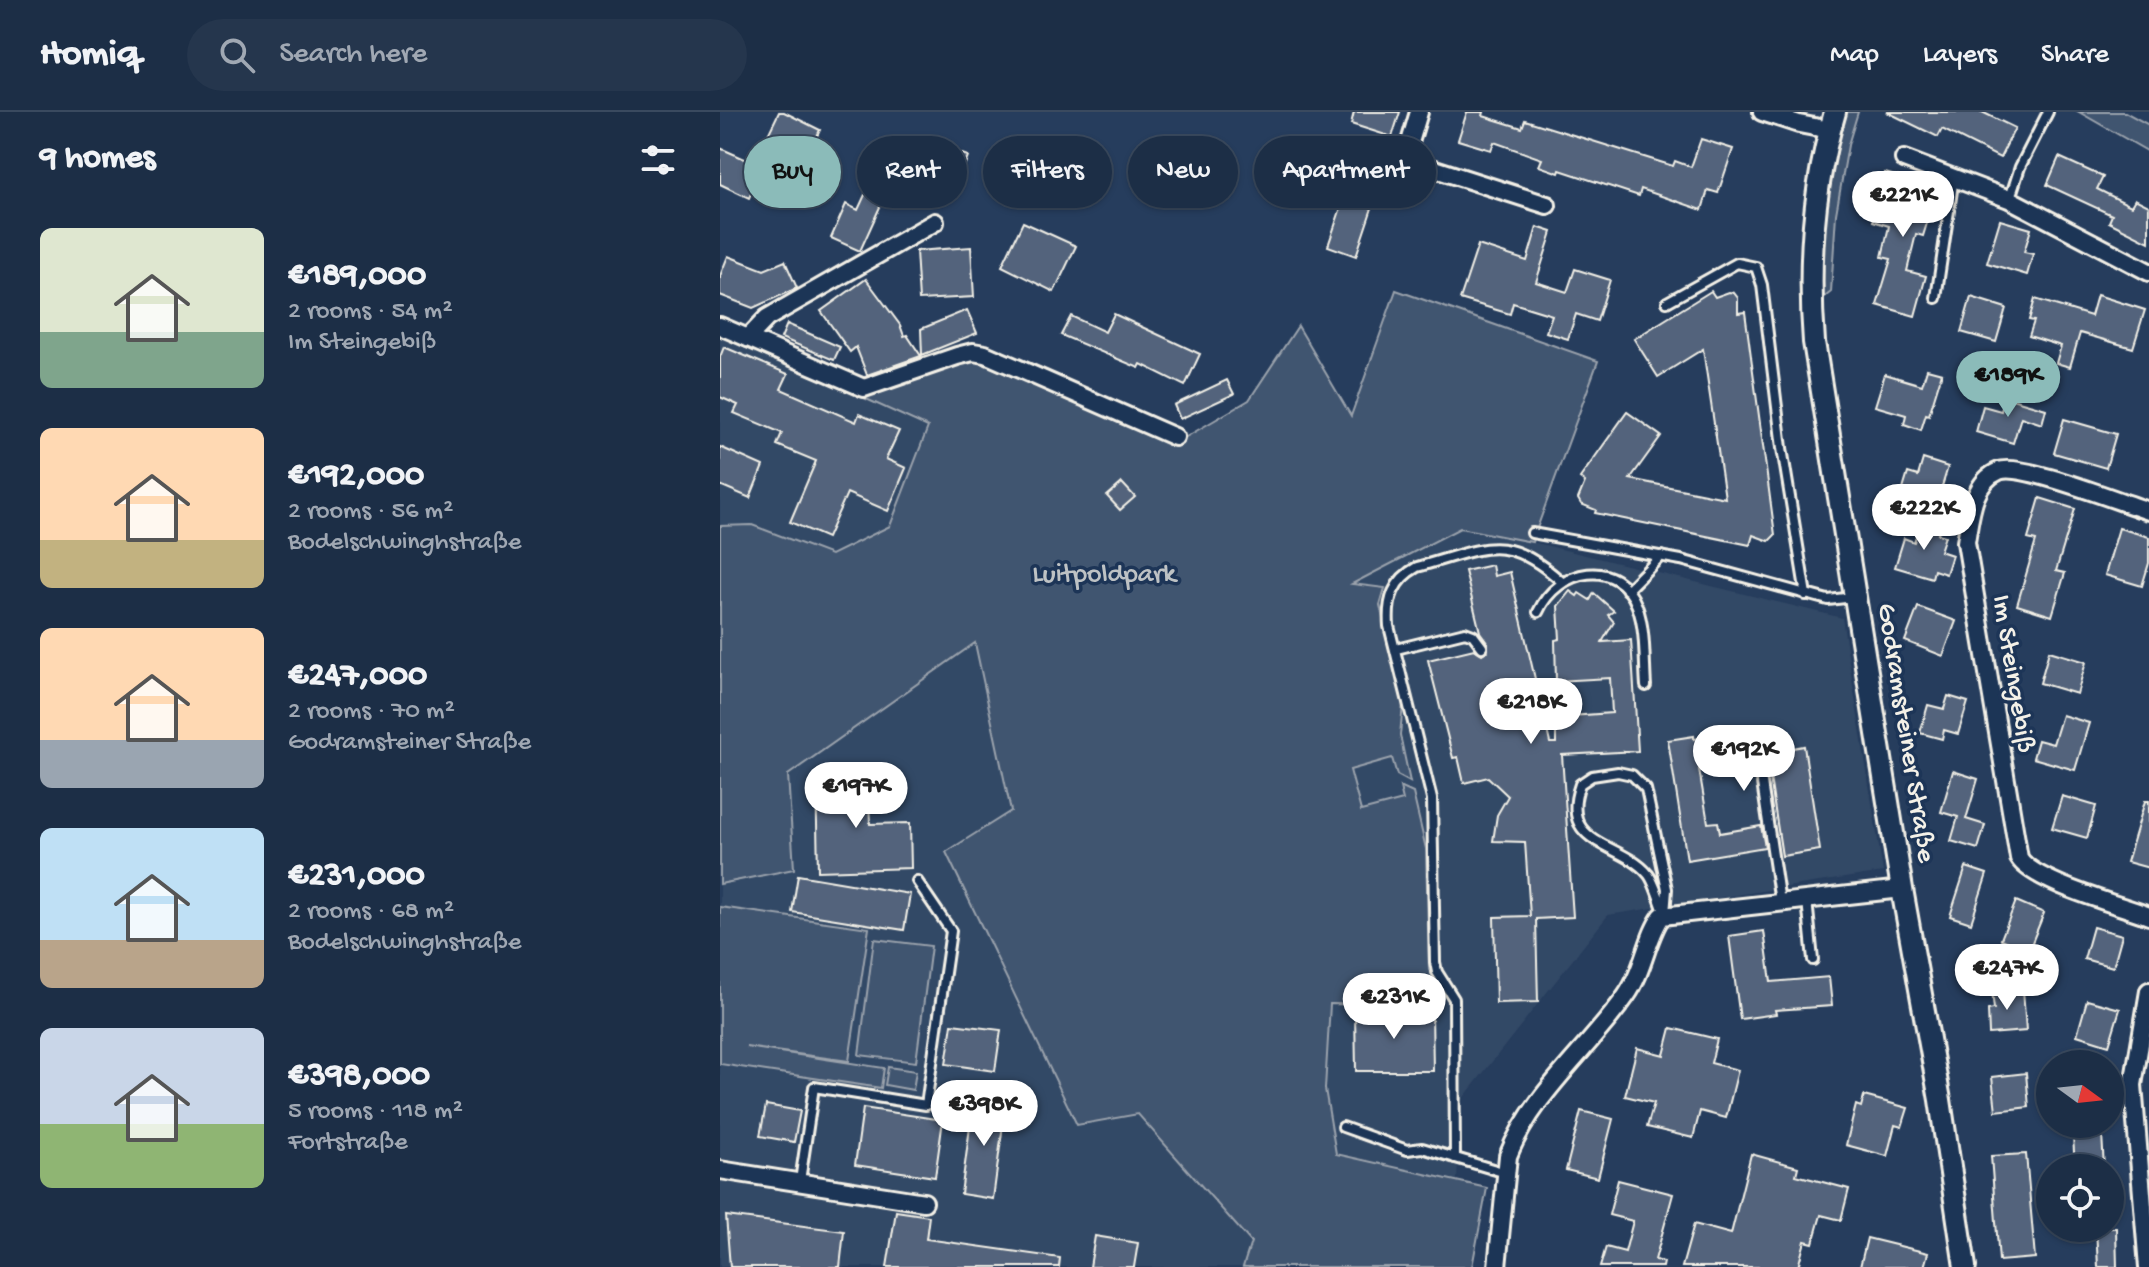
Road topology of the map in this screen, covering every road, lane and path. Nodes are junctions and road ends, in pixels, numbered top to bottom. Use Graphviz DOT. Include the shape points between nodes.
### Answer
graph roads {
  1 [pos="1419,112"];
  2 [pos="1762,112"];
  3 [pos="2048,112"];
  4 [pos="1832,121"];
  5 [pos="1904,159"];
  6 [pos="1954,176"];
  7 [pos="2009,199"];
  8 [pos="1547,205"];
  9 [pos="935,222"];
  10 [pos="2149,272"];
  11 [pos="1936,298"];
  12 [pos="1667,302"];
  13 [pos="720,326"];
  14 [pos="748,338"];
  15 [pos="1175,437"];
  16 [pos="2149,511"];
  17 [pos="1532,533"];
  18 [pos="1661,556"];
  19 [pos="1562,582"];
  20 [pos="1627,590"];
  21 [pos="1806,595"];
  22 [pos="1855,597"];
  23 [pos="1538,612"];
  24 [pos="1482,647"];
  25 [pos="1396,649"];
  26 [pos="1646,686"];
  27 [pos="1762,783"];
  28 [pos="1660,856"];
  29 [pos="1643,869"];
  30 [pos="917,881"];
  31 [pos="1902,889"];
  32 [pos="1807,900"];
  33 [pos="1780,902"];
  34 [pos="1665,914"];
  35 [pos="2149,916"];
  36 [pos="1813,960"];
  37 [pos="2149,991"];
  38 [pos="2142,1117"];
  39 [pos="1343,1127"];
  40 [pos="1455,1158"];
  41 [pos="720,1170"];
  42 [pos="1506,1173"];
  43 [pos="800,1181"];
  44 [pos="924,1202"];
  45 [pos="1497,1267"];
  46 [pos="1965,1267"];
  47 [pos="2148,1267"];
  1 -- 8 [label="street" via="1408,149 1410,161"];
  2 -- 4 [label="street" via="1799,124"];
  3 -- 7 [label="lane"];
  4 -- 22 [label="street, Godramsteiner Straße" via="1813,236 1811,311"];
  5 -- 6 [label="street"];
  6 -- 7 [label="street"];
  6 -- 11 [label="lane"];
  7 -- 10 [label="street"];
  9 -- 14 [label="street" via="767,318"];
  12 -- 21 [label="lane" via="1737,263 1756,267"];
  13 -- 14 [label="street"];
  14 -- 15 [label="street" via="864,388 957,356 985,354"];
  16 -- 35 [label="street, Im Steingebiß" via="2024,471 2001,470 1975,498 1966,542 2019,858 2041,877"];
  17 -- 18 [label="lane"];
  18 -- 20 [label="lane"];
  18 -- 21 [label="lane"];
  19 -- 20 [label="lane" via="1595,574"];
  19 -- 23 [label="lane"];
  19 -- 25 [label="lane" via="1522,553 1501,547 1417,567 1390,596 1389,626"];
  20 -- 26 [label="lane" via="1640,618"];
  21 -- 22 [label="lane" via="1836,601"];
  22 -- 31 [label="street, Godramsteiner Straße"];
  24 -- 25 [label="lane" via="1465,632"];
  25 -- 40 [label="lane" via="1432,799 1435,962 1454,999"];
  27 -- 33 [label="lane"];
  28 -- 29 [label="lane"];
  28 -- 29 [label="lane" via="1646,789 1637,779 1618,772 1584,779 1575,802 1579,825"];
  28 -- 34 [label="lane" via="1667,889"];
  29 -- 34 [label="lane"];
  30 -- 43 [label="lane" via="951,931 926,1105 814,1087"];
  31 -- 32 [label="street"];
  31 -- 46 [label="street, Godramsteiner Straße"];
  32 -- 33 [label="street"];
  32 -- 36 [label="lane"];
  33 -- 34 [label="street"];
  34 -- 42 [label="street" via="1627,995 1520,1130"];
  37 -- 38 [label="street" via="2133,1085"];
  38 -- 47 [label="street"];
  39 -- 40 [label="lane" via="1407,1150 1422,1148"];
  40 -- 42 [label="lane"];
  41 -- 43 [label="street"];
  42 -- 45 [label="street"];
  43 -- 44 [label="street"];
}
